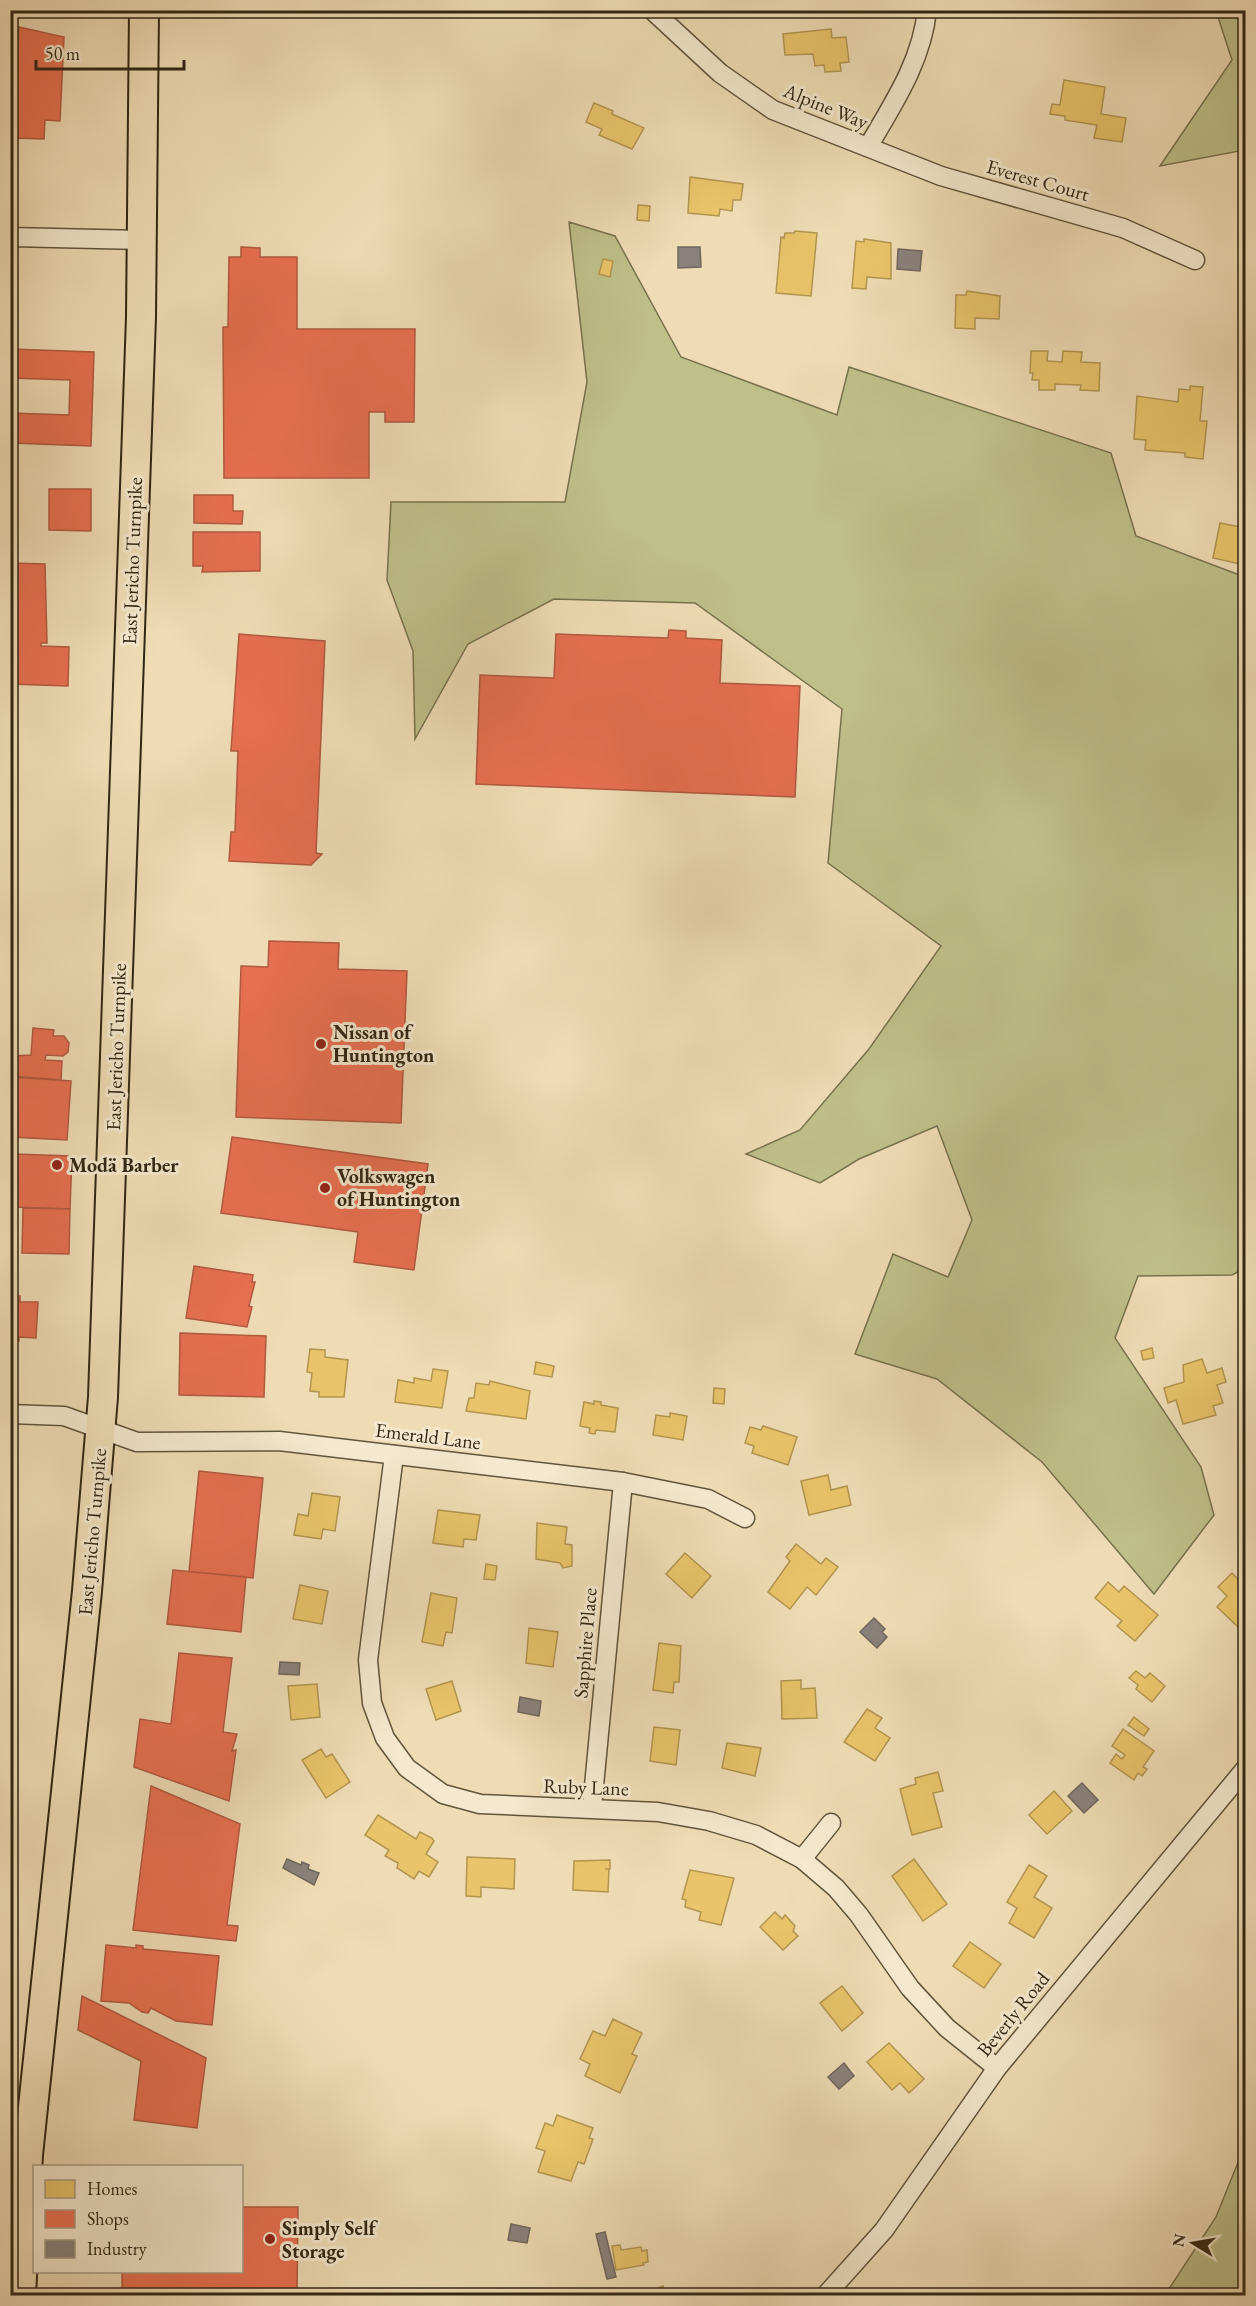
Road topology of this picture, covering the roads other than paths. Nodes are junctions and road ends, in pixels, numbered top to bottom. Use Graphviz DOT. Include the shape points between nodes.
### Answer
graph roads {
  1 [pos="144,10"];
  2 [pos="652,10"];
  3 [pos="927,10"];
  4 [pos="868,147"];
  5 [pos="10,237"];
  6 [pos="142,240"];
  7 [pos="1195,260"];
  8 [pos="10,1414"];
  9 [pos="101,1429"];
  10 [pos="394,1455"];
  11 [pos="623,1482"];
  12 [pos="745,1518"];
  13 [pos="1245,1768"];
  14 [pos="592,1807"];
  15 [pos="831,1823"];
  16 [pos="802,1859"];
  17 [pos="997,2068"];
  18 [pos="18,2184"];
  19 [pos="21,2295"];
  20 [pos="825,2295"];
  1 -- 6 [label="main road, East Jericho Turnpike"];
  2 -- 4 [label="street, Alpine Way" via="720,73 773,110"];
  3 -- 4 [label="street, Alpine Way" via="924,35 903,86"];
  4 -- 7 [label="street, Everest Court" via="941,176 1124,228"];
  5 -- 6 [label="street"];
  6 -- 9 [label="main road, East Jericho Turnpike"];
  8 -- 9 [label="street, Emerald Lane" via="64,1416"];
  9 -- 10 [label="street, Emerald Lane" via="137,1442 279,1441"];
  9 -- 18 [label="main road, East Jericho Turnpike"];
  10 -- 11 [label="street, Emerald Lane"];
  10 -- 14 [label="street, Ruby Lane" via="369,1660 372,1703 385,1738 407,1768 443,1794 480,1804"];
  11 -- 12 [label="street, Emerald Lane" via="708,1499"];
  11 -- 14 [label="street, Sapphire Place"];
  13 -- 17 [label="street, Beverly Road"];
  14 -- 16 [label="street, Ruby Lane" via="709,1821 756,1834"];
  15 -- 16 [label="street"];
  16 -- 17 [label="street, Ruby Lane" via="836,1888 910,1988 947,2028"];
  17 -- 20 [label="street, Beverly Road" via="884,2230"];
  18 -- 19 [label="main road, East Jericho Turnpike"];
}
